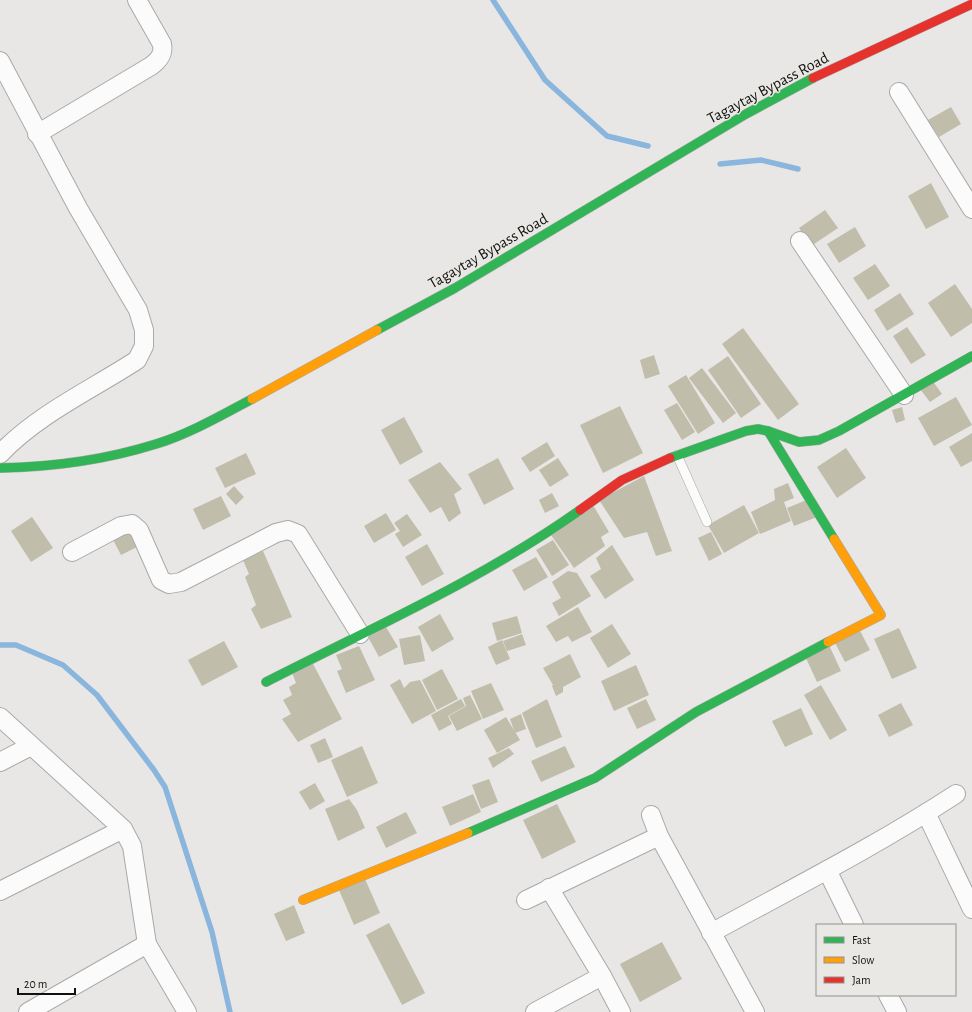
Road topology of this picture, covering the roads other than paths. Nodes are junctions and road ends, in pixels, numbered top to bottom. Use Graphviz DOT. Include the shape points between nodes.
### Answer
graph roads {
  1 [pos="137,0"];
  2 [pos="972,4"];
  3 [pos="0,61"];
  4 [pos="899,92"];
  5 [pos="37,134"];
  6 [pos="972,209"];
  7 [pos="800,241"];
  8 [pos="972,356"];
  9 [pos="904,395"];
  10 [pos="768,430"];
  11 [pos="0,454"];
  12 [pos="677,455"];
  13 [pos="0,468"];
  14 [pos="707,522"];
  15 [pos="72,552"];
  16 [pos="360,634"];
  17 [pos="266,682"];
  18 [pos="0,716"];
  19 [pos="32,746"];
  20 [pos="0,762"];
  21 [pos="956,794"];
  22 [pos="926,814"];
  23 [pos="651,815"];
  24 [pos="124,829"];
  25 [pos="659,836"];
  26 [pos="827,870"];
  27 [pos="549,888"];
  28 [pos="0,891"];
  29 [pos="303,900"];
  30 [pos="526,900"];
  31 [pos="972,909"];
  32 [pos="854,924"];
  33 [pos="711,933"];
  34 [pos="148,944"];
  35 [pos="602,976"];
  36 [pos="889,996"];
  37 [pos="28,1012"];
  38 [pos="187,1012"];
  39 [pos="535,1012"];
  40 [pos="621,1012"];
  41 [pos="755,1012"];
  42 [pos="897,1012"];
  1 -- 5 [label="street" via="162,44 163,50 159,59"];
  2 -- 13 [label="street, Tagaytay Bypass Road" via="746,114 455,288 217,418 157,444 96,460 40,467"];
  3 -- 5 [label="street"];
  4 -- 6 [label="street"];
  5 -- 11 [label="street" via="138,310 144,330 144,346 137,360 39,421"];
  7 -- 9 [label="street"];
  8 -- 9 [label="street"];
  9 -- 10 [label="street" via="818,440 799,442"];
  10 -- 12 [label="street" via="746,431"];
  10 -- 29 [label="street" via="881,615 696,712 595,778 452,840"];
  12 -- 14 [label="lane"];
  12 -- 16 [label="street" via="622,480 541,538 454,587"];
  15 -- 16 [label="street" via="121,526 132,524 139,530 161,580 169,584 181,582 276,533 288,530 298,534"];
  16 -- 17 [label="street"];
  18 -- 19 [label="street"];
  19 -- 20 [label="street"];
  19 -- 24 [label="street"];
  21 -- 22 [label="street"];
  22 -- 26 [label="street"];
  22 -- 31 [label="street"];
  23 -- 25 [label="street"];
  24 -- 28 [label="street"];
  24 -- 34 [label="street" via="132,846"];
  25 -- 27 [label="street"];
  25 -- 33 [label="street"];
  26 -- 32 [label="street"];
  26 -- 33 [label="street"];
  27 -- 30 [label="street"];
  27 -- 35 [label="street"];
  33 -- 41 [label="street"];
  34 -- 37 [label="street"];
  34 -- 38 [label="street"];
  35 -- 39 [label="street"];
  35 -- 40 [label="street"];
  36 -- 42 [label="street"];
}
